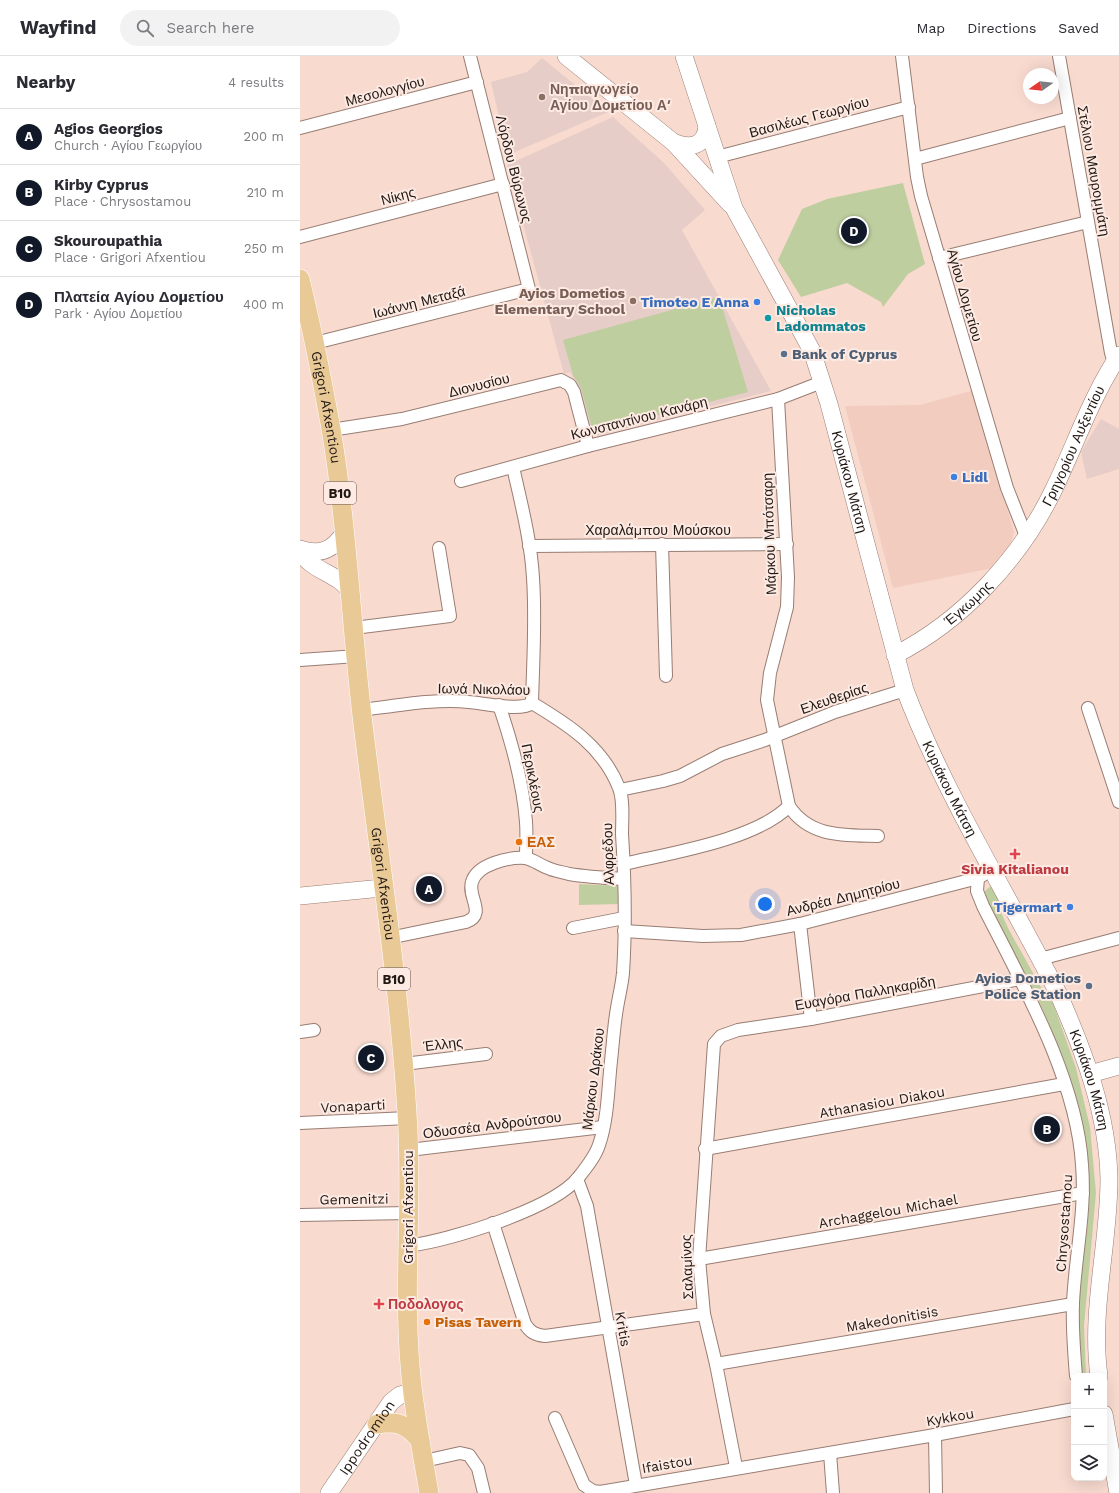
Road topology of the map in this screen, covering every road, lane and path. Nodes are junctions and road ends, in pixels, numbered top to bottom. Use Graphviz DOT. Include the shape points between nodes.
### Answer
graph roads {
  1 [pos="470,56"];
  2 [pos="566,56"];
  3 [pos="684,56"];
  4 [pos="902,56"];
  5 [pos="1059,56"];
  6 [pos="477,82"];
  7 [pos="909,107"];
  8 [pos="1070,118"];
  9 [pos="707,126"];
  10 [pos="300,128"];
  11 [pos="673,142"];
  12 [pos="717,157"];
  13 [pos="915,159"];
  14 [pos="503,184"];
  15 [pos="734,208"];
  16 [pos="1088,222"];
  17 [pos="300,237"];
  18 [pos="939,258"];
  19 [pos="300,279"];
  20 [pos="530,289"];
  21 [pos="315,343"];
  22 [pos="1118,361"];
  23 [pos="822,382"];
  24 [pos="778,399"];
  25 [pos="331,430"];
  26 [pos="588,446"];
  27 [pos="513,467"];
  28 [pos="461,481"];
  29 [pos="344,533"];
  30 [pos="1026,536"];
  31 [pos="662,544"];
  32 [pos="787,544"];
  33 [pos="529,546"];
  34 [pos="439,548"];
  35 [pos="300,550"];
  36 [pos="350,592"];
  37 [pos="354,628"];
  38 [pos="895,655"];
  39 [pos="357,656"];
  40 [pos="300,660"];
  41 [pos="666,676"];
  42 [pos="905,690"];
  43 [pos="532,703"];
  44 [pos="499,706"];
  45 [pos="1088,708"];
  46 [pos="362,710"];
  47 [pos="774,736"];
  48 [pos="620,790"];
  49 [pos="1119,802"];
  50 [pos="789,806"];
  51 [pos="878,836"];
  52 [pos="526,858"];
  53 [pos="624,864"];
  54 [pos="993,870"];
  55 [pos="978,878"];
  56 [pos="624,880"];
  57 [pos="382,888"];
  58 [pos="300,896"];
  59 [pos="624,918"];
  60 [pos="800,924"];
  61 [pos="573,928"];
  62 [pos="624,931"];
  63 [pos="389,938"];
  64 [pos="1119,938"];
  65 [pos="1040,959"];
  66 [pos="1020,979"];
  67 [pos="812,1019"];
  68 [pos="314,1030"];
  69 [pos="300,1032"];
  70 [pos="717,1039"];
  71 [pos="486,1054"];
  72 [pos="404,1064"];
  73 [pos="1119,1066"];
  74 [pos="1090,1074"];
  75 [pos="1064,1084"];
  76 [pos="408,1118"];
  77 [pos="300,1123"];
  78 [pos="604,1126"];
  79 [pos="705,1149"];
  80 [pos="409,1150"];
  81 [pos="577,1179"];
  82 [pos="1083,1193"];
  83 [pos="408,1213"];
  84 [pos="300,1215"];
  85 [pos="493,1223"];
  86 [pos="408,1246"];
  87 [pos="698,1259"];
  88 [pos="1073,1304"];
  89 [pos="704,1314"];
  90 [pos="607,1327"];
  91 [pos="716,1364"];
  92 [pos="1076,1373"];
  93 [pos="1099,1373"];
  94 [pos="412,1391"];
  95 [pos="1071,1410"];
  96 [pos="555,1418"];
  97 [pos="377,1424"];
  98 [pos="1107,1431"];
  99 [pos="935,1435"];
  100 [pos="420,1440"];
  101 [pos="830,1453"];
  102 [pos="424,1461"];
  103 [pos="736,1467"];
  104 [pos="636,1485"];
  105 [pos="329,1493"];
  106 [pos="429,1493"];
  107 [pos="484,1493"];
  108 [pos="833,1493"];
  109 [pos="936,1493"];
  110 [pos="1118,1493"];
  1 -- 6 [label="street, Λόρδου Βύρωνος"];
  2 -- 11 [label="main road, Κυριάκου Μάτση"];
  3 -- 9 [label="main road, Κυριάκου Μάτση"];
  4 -- 7 [label="street, Αγίου Δομετίου"];
  5 -- 8 [label="street, Στέλιου Μαυρομμάτη"];
  6 -- 10 [label="street, Μεσολογγίου"];
  6 -- 14 [label="street, Λόρδου Βύρωνος"];
  7 -- 12 [label="street, Βασιλέως Γεωργίου"];
  7 -- 13 [label="street, Αγίου Δομετίου"];
  8 -- 13 [label="street"];
  8 -- 16 [label="street, Στέλιου Μαυρομμάτη"];
  9 -- 11 [label="main road" via="707,134 700,142 689,146"];
  9 -- 12 [label="main road, Κυριάκου Μάτση"];
  11 -- 15 [label="main road, Κυριάκου Μάτση"];
  12 -- 15 [label="main road, Κυριάκου Μάτση"];
  13 -- 18 [label="street, Αγίου Δομετίου" via="921,196"];
  14 -- 17 [label="street, Νίκης"];
  14 -- 20 [label="street, Λόρδου Βύρωνος"];
  15 -- 23 [label="main road, Κυριάκου Μάτση" via="812,351"];
  16 -- 18 [label="street"];
  16 -- 22 [label="street, Στέλιου Μαυρομμάτη" via="1111,353"];
  18 -- 30 [label="street, Αγίου Δομετίου" via="1007,488"];
  19 -- 21 [label="main road, Grigori Afxentiou / B10"];
  20 -- 21 [label="street, Ιωάννη Μεταξά"];
  21 -- 25 [label="main road, Grigori Afxentiou / B10"];
  22 -- 30 [label="main road, Γρηγορίου Αυξεντίου" via="1092,403 1052,492"];
  23 -- 24 [label="street, Κωνσταντίνου Κανάρη"];
  23 -- 38 [label="main road, Κυριάκου Μάτση"];
  24 -- 26 [label="street, Κωνσταντίνου Κανάρη"];
  24 -- 32 [label="street, Μάρκου Μπότσαρη"];
  25 -- 26 [label="street, Διονυσίου" via="402,419 561,380 570,385 574,392"];
  25 -- 29 [label="main road, Grigori Afxentiou / B10"];
  26 -- 27 [label="street, Κωνσταντίνου Κανάρη"];
  27 -- 28 [label="street, Κωνσταντίνου Κανάρη"];
  27 -- 33 [label="street"];
  29 -- 35 [label="main road" via="335,545 328,549 318,552"];
  29 -- 36 [label="main road, Grigori Afxentiou / B10"];
  30 -- 38 [label="main road, Έγκωμης" via="982,590 916,644"];
  31 -- 32 [label="street, Χαραλάμπου Μούσκου"];
  31 -- 33 [label="street, Χαραλάμπου Μούσκου"];
  31 -- 41 [label="street"];
  32 -- 47 [label="street, Μάρκου Μπότσαρη" via="787,607 768,684 767,700"];
  33 -- 43 [label="street" via="535,608"];
  34 -- 37 [label="street" via="450,616"];
  35 -- 36 [label="main road" via="307,561 342,581"];
  36 -- 37 [label="main road, Grigori Afxentiou / B10"];
  37 -- 39 [label="main road, Grigori Afxentiou / B10"];
  38 -- 42 [label="main road, Κυριάκου Μάτση"];
  39 -- 40 [label="street"];
  39 -- 46 [label="main road, Grigori Afxentiou / B10"];
  42 -- 47 [label="street, Ελευθερίας" via="835,712"];
  42 -- 54 [label="main road, Κυριάκου Μάτση" via="938,767"];
  43 -- 44 [label="street, Ιωνά Νικολάου" via="520,707"];
  43 -- 48 [label="street, Ιωνά Νικολάου" via="560,719 586,739 603,758"];
  44 -- 46 [label="street, Ιωνά Νικολάου" via="466,701"];
  44 -- 52 [label="street, Περικλέους" via="520,781 526,822"];
  45 -- 49 [label="street"];
  46 -- 57 [label="main road, Grigori Afxentiou / B10"];
  47 -- 48 [label="street" via="722,754 663,782"];
  47 -- 50 [label="street, Μάρκου Μπότσαρη"];
  48 -- 53 [label="street, Αλφρέδου"];
  50 -- 51 [label="street" via="800,819 827,834"];
  50 -- 53 [label="street" via="778,817 741,833"];
  52 -- 56 [label="street" via="570,874"];
  52 -- 63 [label="street" via="496,863 478,872 471,887 476,914 469,921"];
  53 -- 56 [label="street, Αλφρέδου"];
  54 -- 55 [label="street, Ανδρέα Δημητρίου"];
  54 -- 65 [label="main road, Κυριάκου Μάτση"];
  55 -- 60 [label="street, Ανδρέα Δημητρίου"];
  55 -- 66 [label="street, Chrysostamou" via="977,891 983,906"];
  56 -- 59 [label="street, Αλφρέδου"];
  57 -- 58 [label="main road"];
  57 -- 63 [label="main road, Grigori Afxentiou / B10"];
  59 -- 61 [label="street"];
  59 -- 62 [label="street, Μάρκου Δράκου"];
  60 -- 62 [label="street, Ανδρέα Δημητρίου" via="723,936"];
  60 -- 67 [label="street"];
  62 -- 78 [label="street, Μάρκου Δράκου" via="623,974"];
  63 -- 72 [label="main road, Grigori Afxentiou / B10"];
  64 -- 65 [label="street"];
  65 -- 74 [label="main road, Κυριάκου Μάτση" via="1074,1029"];
  66 -- 67 [label="street, Ευαγόρα Παλληκαρίδη"];
  66 -- 75 [label="street, Chrysostamou" via="1044,1031"];
  67 -- 70 [label="street, Ευαγόρα Παλληκαρίδη" via="738,1030"];
  68 -- 69 [label="street"];
  70 -- 79 [label="street, Σαλαμίνος" via="712,1051"];
  71 -- 72 [label="street, Έλλης"];
  72 -- 76 [label="main road, Grigori Afxentiou / B10"];
  73 -- 74 [label="main road"];
  74 -- 93 [label="main road, Κυριάκου Μάτση" via="1101,1118 1109,1173 1096,1327"];
  75 -- 79 [label="street, Athanasiou Diakou"];
  75 -- 82 [label="street, Chrysostamou" via="1080,1140"];
  76 -- 77 [label="street, Vonaparti"];
  76 -- 80 [label="main road, Grigori Afxentiou / B10"];
  78 -- 80 [label="street, Οδυσσέα Ανδρούτσου"];
  78 -- 81 [label="street, Μάρκου Δράκου" via="599,1146"];
  79 -- 87 [label="street, Σαλαμίνος"];
  80 -- 83 [label="main road, Grigori Afxentiou / B10"];
  81 -- 85 [label="street, Μάρκου Δράκου" via="550,1199"];
  81 -- 90 [label="street, Kritis" via="587,1206"];
  82 -- 87 [label="street, Archaggelou Michael"];
  82 -- 88 [label="street, Chrysostamou"];
  83 -- 84 [label="street, Gemenitzi"];
  83 -- 86 [label="main road, Grigori Afxentiou / B10"];
  85 -- 86 [label="street, Μάρκου Δράκου" via="438,1240"];
  85 -- 90 [label="street" via="528,1330 536,1335 545,1336"];
  86 -- 94 [label="main road, Grigori Afxentiou / B10"];
  87 -- 89 [label="street, Σαλαμίνος"];
  88 -- 91 [label="street, Makedonitisis"];
  88 -- 92 [label="street, Chrysostamou"];
  89 -- 90 [label="street"];
  89 -- 91 [label="street, Σαλαμίνος"];
  90 -- 104 [label="street, Kritis"];
  91 -- 103 [label="street, Σαλαμίνος"];
  94 -- 97 [label="main road, Ippodromion" via="395,1398"];
  94 -- 100 [label="main road, Grigori Afxentiou / B10"];
  95 -- 99 [label="street, Kykkou"];
  96 -- 104 [label="street, Ifaistou" via="581,1480 588,1489 600,1492"];
  97 -- 100 [label="main road" via="399,1423"];
  97 -- 105 [label="main road, Ippodromion"];
  98 -- 110 [label="main road"];
  99 -- 101 [label="street, Kykkou"];
  99 -- 109 [label="street"];
  100 -- 102 [label="main road, Grigori Afxentiou / B10"];
  101 -- 103 [label="street, Ifaistou"];
  101 -- 108 [label="street"];
  102 -- 106 [label="main road, Grigori Afxentiou / B10"];
  102 -- 107 [label="street" via="460,1453 469,1455 478,1468"];
  103 -- 104 [label="street, Ifaistou"];
}
